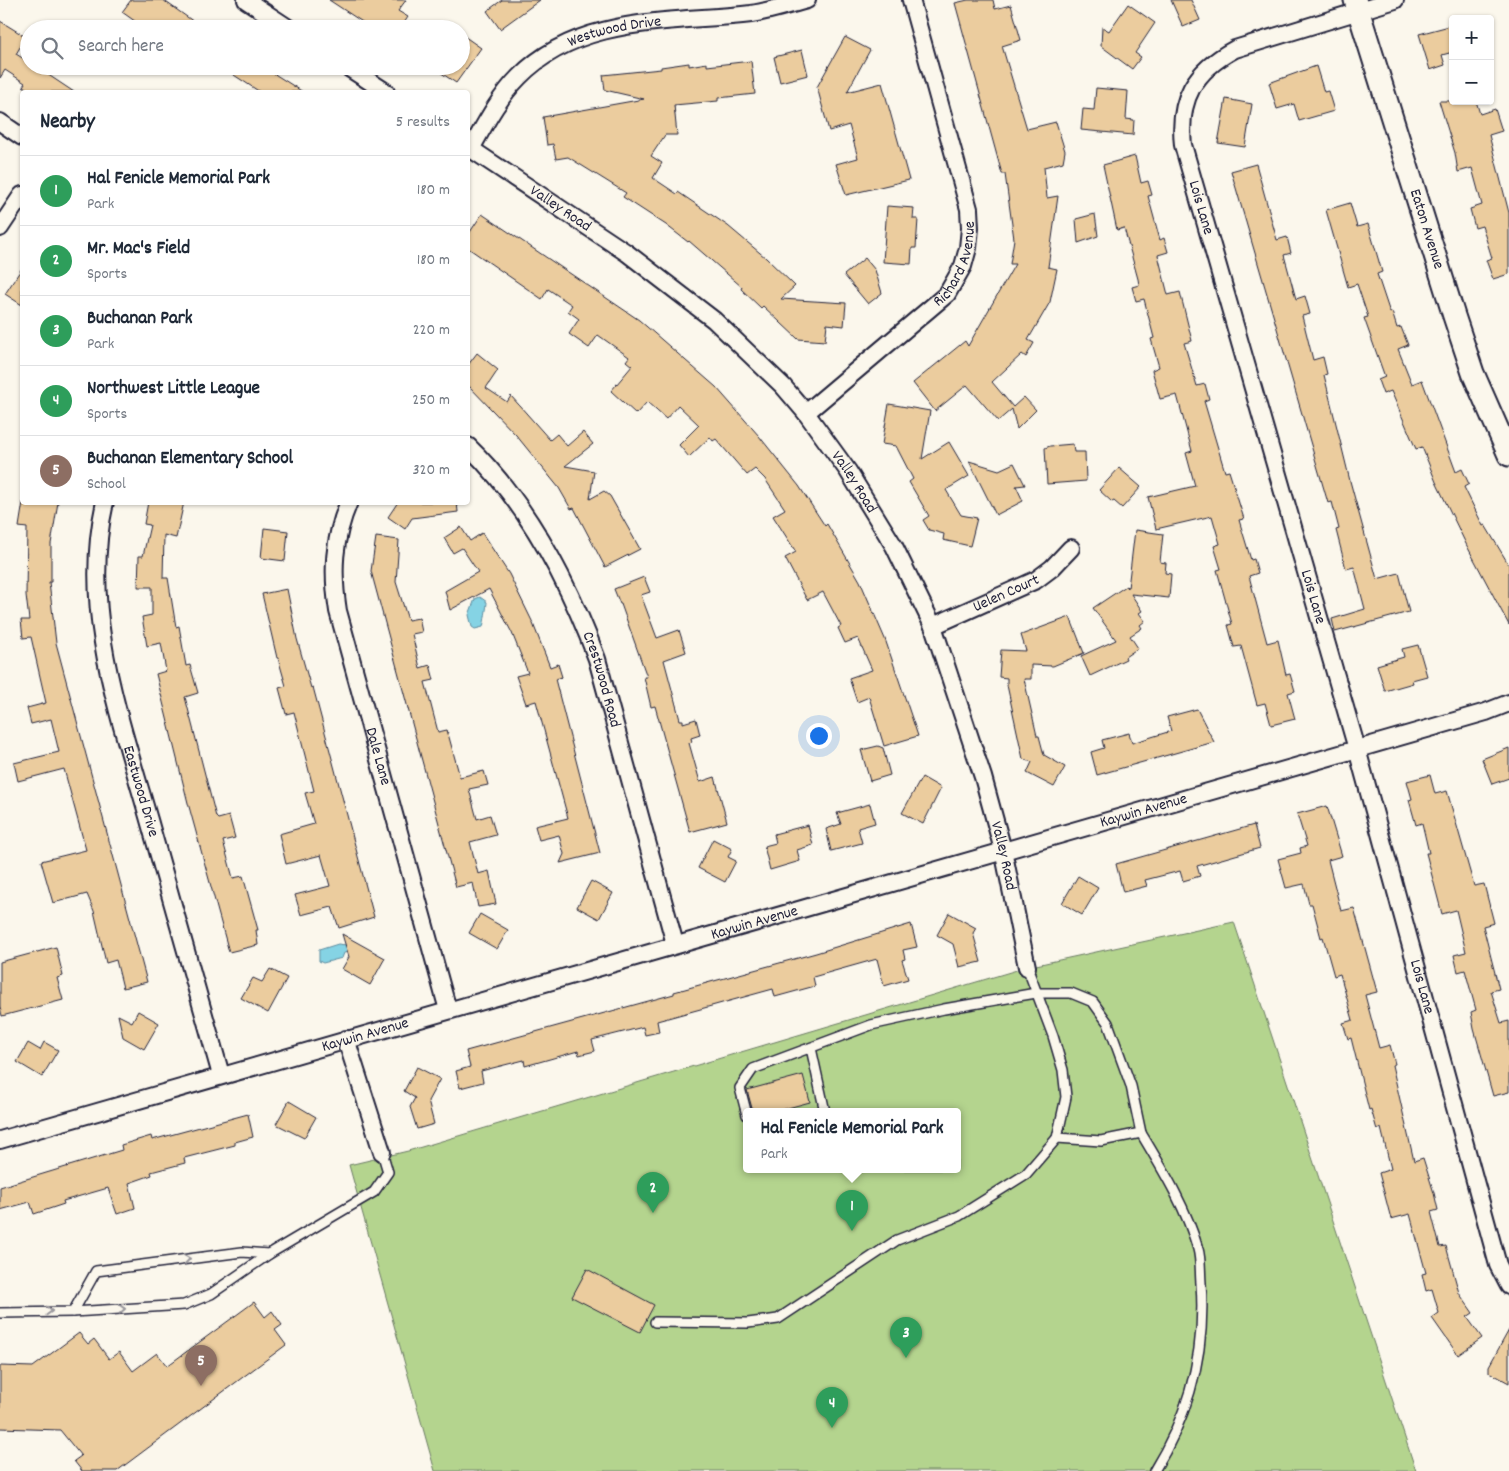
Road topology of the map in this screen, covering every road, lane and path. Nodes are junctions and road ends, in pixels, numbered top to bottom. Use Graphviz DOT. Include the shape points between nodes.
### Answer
graph roads {
  1 [pos="246,0"];
  2 [pos="807,0"];
  3 [pos="911,0"];
  4 [pos="1395,0"];
  5 [pos="1356,6"];
  6 [pos="276,20"];
  7 [pos="360,75"];
  8 [pos="383,90"];
  9 [pos="0,122"];
  10 [pos="20,136"];
  11 [pos="470,146"];
  12 [pos="470,149"];
  13 [pos="20,198"];
  14 [pos="0,228"];
  15 [pos="806,413"];
  16 [pos="470,448"];
  17 [pos="1509,455"];
  18 [pos="104,505"];
  19 [pos="348,505"];
  20 [pos="1071,548"];
  21 [pos="933,626"];
  22 [pos="1509,703"];
  23 [pos="1357,749"];
  24 [pos="1002,850"];
  25 [pos="675,944"];
  26 [pos="1026,967"];
  27 [pos="1036,993"];
  28 [pos="448,1010"];
  29 [pos="346,1040"];
  30 [pos="810,1048"];
  31 [pos="221,1075"];
  32 [pos="745,1108"];
  33 [pos="824,1108"];
  34 [pos="1141,1133"];
  35 [pos="1057,1138"];
  36 [pos="0,1140"];
  37 [pos="382,1152"];
  38 [pos="269,1254"];
  39 [pos="1509,1286"];
  40 [pos="73,1312"];
  41 [pos="0,1313"];
  42 [pos="655,1322"];
  43 [pos="1154,1471"];
  1 -- 6 [label="street"];
  2 -- 11 [label="street, Westwood Drive" via="754,13 607,29 567,42 542,56 511,85"];
  3 -- 15 [label="street, Richard Avenue" via="969,209 968,248 963,266 947,294"];
  4 -- 5 [label="street, Lois Lane"];
  5 -- 17 [label="street, Eaton Avenue" via="1463,344"];
  5 -- 23 [label="street, Lois Lane" via="1235,49 1216,60 1191,87 1181,122 1183,145"];
  7 -- 8 [label="street"];
  9 -- 10 [label="street"];
  12 -- 15 [label="street, Valley Road" via="627,253 700,309 746,349"];
  13 -- 14 [label="street"];
  15 -- 21 [label="street, Valley Road" via="848,471 894,546"];
  16 -- 25 [label="street, Crestwood Road" via="504,486 538,535 581,616 597,659"];
  18 -- 31 [label="street, Eastwood Drive" via="97,547 96,577 104,652"];
  19 -- 28 [label="street, Dale Lane" via="338,530 334,558 338,611"];
  20 -- 21 [label="street, Uelen Court" via="1036,580"];
  21 -- 24 [label="street, Valley Road" via="983,777"];
  22 -- 23 [label="street, Kaywin Avenue"];
  23 -- 24 [label="street, Kaywin Avenue"];
  23 -- 39 [label="street, Lois Lane" via="1498,1265"];
  24 -- 25 [label="street, Kaywin Avenue"];
  24 -- 26 [label="street, Valley Road"];
  25 -- 28 [label="street, Kaywin Avenue"];
  26 -- 27 [label="lane"];
  27 -- 30 [label="lane" via="871,1025"];
  27 -- 34 [label="lane" via="1071,993 1093,1002 1108,1023 1128,1077"];
  27 -- 35 [label="lane" via="1063,1070 1066,1097"];
  28 -- 29 [label="street, Kaywin Avenue"];
  29 -- 31 [label="street, Kaywin Avenue"];
  29 -- 37 [label="street"];
  30 -- 32 [label="lane" via="753,1070 740,1088"];
  30 -- 33 [label="lane"];
  31 -- 36 [label="street, Kaywin Avenue"];
  34 -- 35 [label="lane" via="1101,1141"];
  34 -- 43 [label="lane" via="1178,1196 1198,1250 1203,1313 1199,1360 1179,1424"];
  35 -- 42 [label="lane" via="1026,1174 959,1216 897,1240 778,1319 748,1323"];
  37 -- 38 [label="lane" via="388,1172 374,1192"];
  40 -- 38 [label="lane, one-way" via="184,1305 211,1294"];
  40 -- 38 [label="lane, one-way" via="96,1272 242,1252"];
  41 -- 40 [label="lane, one-way"];
}
